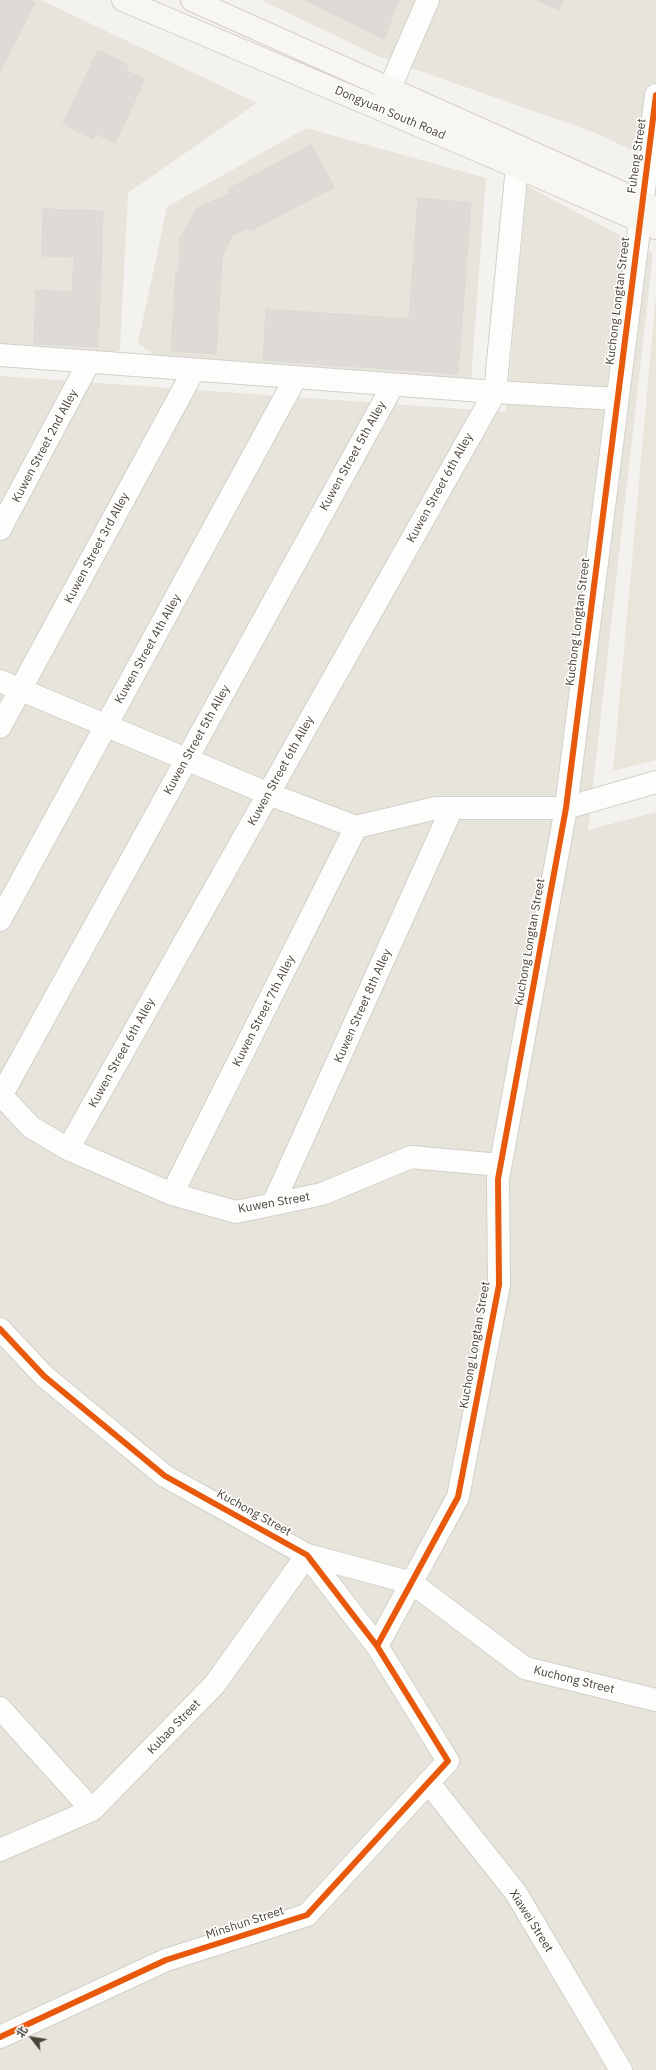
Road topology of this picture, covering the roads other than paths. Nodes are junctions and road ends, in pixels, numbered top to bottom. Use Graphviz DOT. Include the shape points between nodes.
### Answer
graph roads {
  1 [pos="123,0"];
  2 [pos="192,0"];
  3 [pos="428,0"];
  4 [pos="656,95"];
  5 [pos="380,109"];
  6 [pos="517,167"];
  7 [pos="650,219"];
  8 [pos="0,355"];
  9 [pos="89,362"];
  10 [pos="194,370"];
  11 [pos="296,377"];
  12 [pos="393,385"];
  13 [pos="494,392"];
  14 [pos="617,399"];
  15 [pos="0,529"];
  16 [pos="0,681"];
  17 [pos="20,690"];
  18 [pos="106,726"];
  19 [pos="0,727"];
  20 [pos="186,760"];
  21 [pos="656,782"];
  22 [pos="268,794"];
  23 [pos="452,808"];
  24 [pos="566,808"];
  25 [pos="356,827"];
  26 [pos="0,920"];
  27 [pos="1,1095"];
  28 [pos="68,1149"];
  29 [pos="500,1165"];
  30 [pos="172,1194"];
  31 [pos="274,1204"];
  32 [pos="0,1329"];
  33 [pos="308,1555"];
  34 [pos="412,1583"];
  35 [pos="377,1646"];
  36 [pos="656,1700"];
  37 [pos="0,1708"];
  38 [pos="448,1761"];
  39 [pos="428,1782"];
  40 [pos="92,1810"];
  41 [pos="0,1850"];
  42 [pos="0,2037"];
  43 [pos="621,2070"];
  1 -- 5 [label="street, Dongyuan South Road"];
  2 -- 7 [label="street, Dongyuan South Road"];
  3 -- 5 [label="street"];
  4 -- 7 [label="street, Fuheng Street"];
  5 -- 6 [label="street, Dongyuan South Road"];
  6 -- 7 [label="street, Dongyuan South Road"];
  6 -- 13 [label="street"];
  7 -- 14 [label="street, Kuchong Longtan Street"];
  8 -- 9 [label="street"];
  9 -- 10 [label="street"];
  9 -- 15 [label="street, Kuwen Street 2nd Alley"];
  10 -- 11 [label="street"];
  10 -- 17 [label="street, Kuwen Street 3rd Alley"];
  11 -- 12 [label="street"];
  11 -- 18 [label="street, Kuwen Street 4th Alley"];
  12 -- 13 [label="street"];
  12 -- 20 [label="street, Kuwen Street 5th Alley"];
  13 -- 14 [label="street"];
  13 -- 22 [label="street, Kuwen Street 6th Alley"];
  14 -- 24 [label="street, Kuchong Longtan Street"];
  16 -- 17 [label="street"];
  17 -- 18 [label="street"];
  17 -- 19 [label="street, Kuwen Street 3rd Alley"];
  18 -- 20 [label="street"];
  18 -- 26 [label="street, Kuwen Street 4th Alley"];
  20 -- 22 [label="street"];
  20 -- 27 [label="street, Kuwen Street 5th Alley"];
  21 -- 24 [label="street"];
  22 -- 25 [label="street"];
  22 -- 28 [label="street, Kuwen Street 6th Alley"];
  23 -- 24 [label="street"];
  23 -- 25 [label="street" via="436,808"];
  23 -- 31 [label="street, Kuwen Street 8th Alley"];
  24 -- 29 [label="street, Kuchong Longtan Street"];
  25 -- 30 [label="street, Kuwen Street 7th Alley"];
  27 -- 28 [label="street, Kuwen Street" via="31,1127"];
  28 -- 30 [label="street, Kuwen Street"];
  29 -- 31 [label="street, Kuwen Street" via="411,1157 322,1194"];
  29 -- 34 [label="street, Kuchong Longtan Street" via="499,1285 458,1497"];
  30 -- 31 [label="street, Kuwen Street" via="236,1212"];
  32 -- 33 [label="street, Kuchong Street" via="44,1376 165,1476"];
  33 -- 34 [label="street, Kuchong Street"];
  33 -- 35 [label="street, Kuchong Street"];
  33 -- 40 [label="street, Kubao Street" via="215,1684"];
  34 -- 35 [label="street, Kuchong Longtan Street"];
  34 -- 36 [label="street, Kuchong Street" via="525,1668"];
  35 -- 38 [label="street, Kuchong Street"];
  37 -- 40 [label="street"];
  38 -- 39 [label="street, Minshun Street"];
  39 -- 42 [label="street, Minshun Street" via="307,1915 166,1960"];
  39 -- 43 [label="street, Xiawei Street" via="516,1893"];
  40 -- 41 [label="street, Kubao Street"];
}
